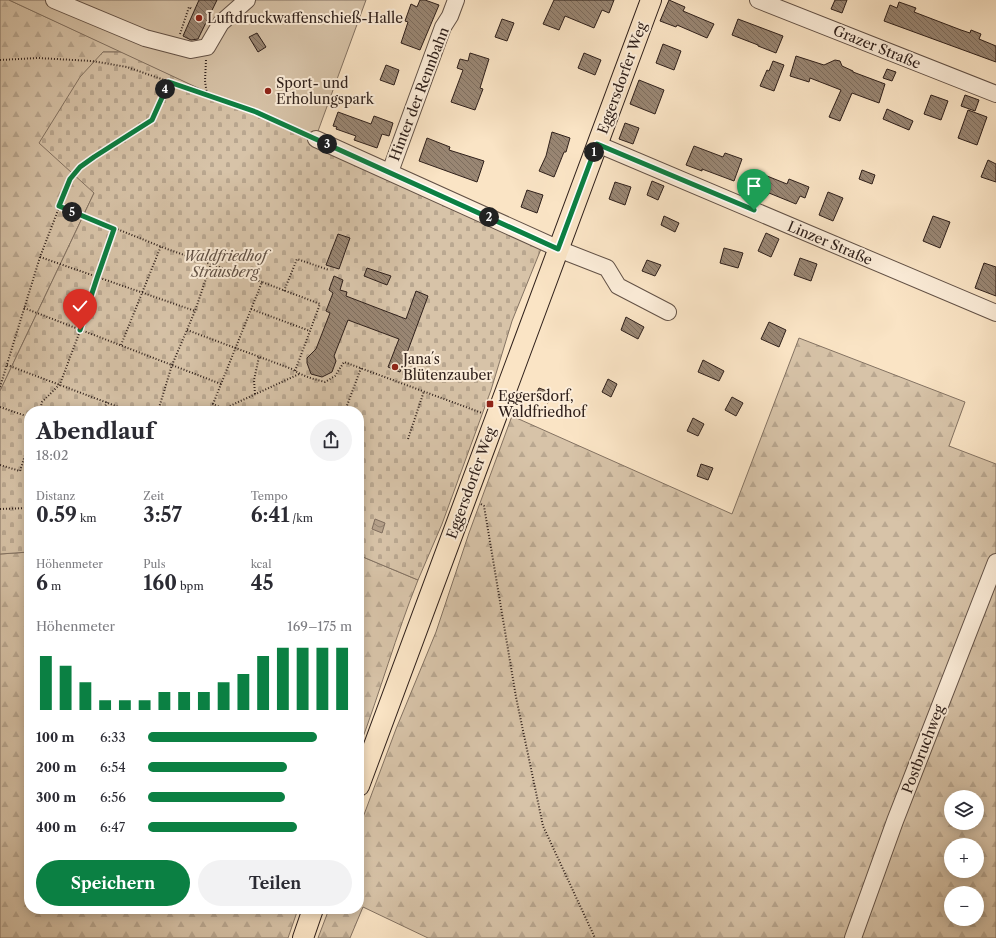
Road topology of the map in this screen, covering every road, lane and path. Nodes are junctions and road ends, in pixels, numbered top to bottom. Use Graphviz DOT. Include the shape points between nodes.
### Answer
graph roads {
  1 [pos="54,0"];
  2 [pos="247,0"];
  3 [pos="456,0"];
  4 [pos="651,0"];
  5 [pos="758,0"];
  6 [pos="192,9"];
  7 [pos="178,47"];
  8 [pos="207,47"];
  9 [pos="0,60"];
  10 [pos="169,82"];
  11 [pos="996,94"];
  12 [pos="207,95"];
  13 [pos="316,138"];
  14 [pos="597,144"];
  15 [pos="390,172"];
  16 [pos="59,206"];
  17 [pos="114,229"];
  18 [pos="161,246"];
  19 [pos="558,249"];
  20 [pos="40,257"];
  21 [pos="211,264"];
  22 [pos="329,270"];
  23 [pos="97,278"];
  24 [pos="262,282"];
  25 [pos="284,291"];
  26 [pos="143,293"];
  27 [pos="24,308"];
  28 [pos="251,309"];
  29 [pos="195,311"];
  30 [pos="668,312"];
  31 [pos="996,313"];
  32 [pos="80,330"];
  33 [pos="187,330"];
  34 [pos="310,331"];
  35 [pos="121,345"];
  36 [pos="235,348"];
  37 [pos="259,356"];
  38 [pos="7,365"];
  39 [pos="172,365"];
  40 [pos="361,368"];
  41 [pos="296,371"];
  42 [pos="299,374"];
  43 [pos="60,384"];
  44 [pos="221,384"];
  45 [pos="0,387"];
  46 [pos="424,391"];
  47 [pos="255,394"];
  48 [pos="107,402"];
  49 [pos="41,406"];
  50 [pos="105,406"];
  51 [pos="117,406"];
  52 [pos="160,406"];
  53 [pos="217,406"];
  54 [pos="230,406"];
  55 [pos="347,406"];
  56 [pos="0,407"];
  57 [pos="485,414"];
  58 [pos="24,415"];
  59 [pos="408,439"];
  60 [pos="24,459"];
  61 [pos="0,465"];
  62 [pos="467,495"];
  63 [pos="24,508"];
  64 [pos="0,509"];
  65 [pos="996,562"];
  66 [pos="364,773"];
  67 [pos="311,914"];
  68 [pos="303,938"];
  69 [pos="595,938"];
  70 [pos="854,938"];
  1 -- 7 [label="street" via="125,30"];
  2 -- 8 [label="street" via="221,23"];
  3 -- 15 [label="street, Hinter der Rennbahn" via="443,27"];
  4 -- 14 [label="main road, Eggersdorfer Weg"];
  5 -- 11 [label="street, Grazer Straße"];
  6 -- 7 [label="path" via="189,8"];
  7 -- 8 [label="street" via="191,50"];
  8 -- 12 [label="path"];
  9 -- 10 [label="path" via="38,58 92,61 127,67"];
  10 -- 12 [label="path"];
  10 -- 16 [label="path" via="152,120 80,167 70,179"];
  12 -- 13 [label="path" via="256,112"];
  13 -- 15 [label="street"];
  14 -- 19 [label="main road, Eggersdorfer Weg"];
  14 -- 31 [label="street, Linzer Straße"];
  15 -- 19 [label="street, Hinter der Rennbahn"];
  16 -- 17 [label="path"];
  16 -- 20 [label="path"];
  17 -- 18 [label="path"];
  17 -- 23 [label="path"];
  18 -- 21 [label="path"];
  18 -- 26 [label="path"];
  19 -- 30 [label="street, Hinter der Rennbahn" via="607,268 618,286"];
  19 -- 62 [label="main road, Eggersdorfer Weg"];
  20 -- 23 [label="path"];
  20 -- 27 [label="path"];
  21 -- 24 [label="path"];
  21 -- 29 [label="path"];
  22 -- 25 [label="path" via="297,259"];
  23 -- 26 [label="path"];
  23 -- 32 [label="path"];
  24 -- 25 [label="path"];
  24 -- 28 [label="path"];
  25 -- 34 [label="path" via="320,304"];
  26 -- 29 [label="path"];
  26 -- 35 [label="path"];
  27 -- 32 [label="path"];
  27 -- 38 [label="path"];
  28 -- 34 [label="path"];
  28 -- 36 [label="path"];
  29 -- 33 [label="path"];
  32 -- 35 [label="path"];
  32 -- 43 [label="path"];
  33 -- 36 [label="path"];
  33 -- 39 [label="path"];
  34 -- 41 [label="path"];
  35 -- 39 [label="path"];
  36 -- 37 [label="path"];
  36 -- 44 [label="path"];
  37 -- 41 [label="path"];
  37 -- 47 [label="path" via="254,380"];
  38 -- 43 [label="path"];
  38 -- 45 [label="path"];
  39 -- 44 [label="path"];
  39 -- 52 [label="path"];
  40 -- 42 [label="path" via="344,362 335,376 325,382"];
  40 -- 46 [label="path"];
  40 -- 55 [label="path"];
  41 -- 42 [label="path"];
  42 -- 47 [label="path"];
  43 -- 48 [label="path"];
  43 -- 49 [label="path"];
  44 -- 53 [label="path" via="213,404"];
  46 -- 57 [label="path"];
  46 -- 59 [label="path"];
  47 -- 54 [label="path"];
  48 -- 50 [label="path"];
  48 -- 51 [label="path"];
  56 -- 58 [label="path"];
  60 -- 61 [label="path" via="20,471"];
  62 -- 66 [label="main road, Eggersdorfer Weg"];
  62 -- 69 [label="path" via="484,506 516,698 543,826"];
  63 -- 64 [label="path"];
  65 -- 70 [label="street, Postbruchweg" via="895,821"];
  67 -- 68 [label="main road"];
}
